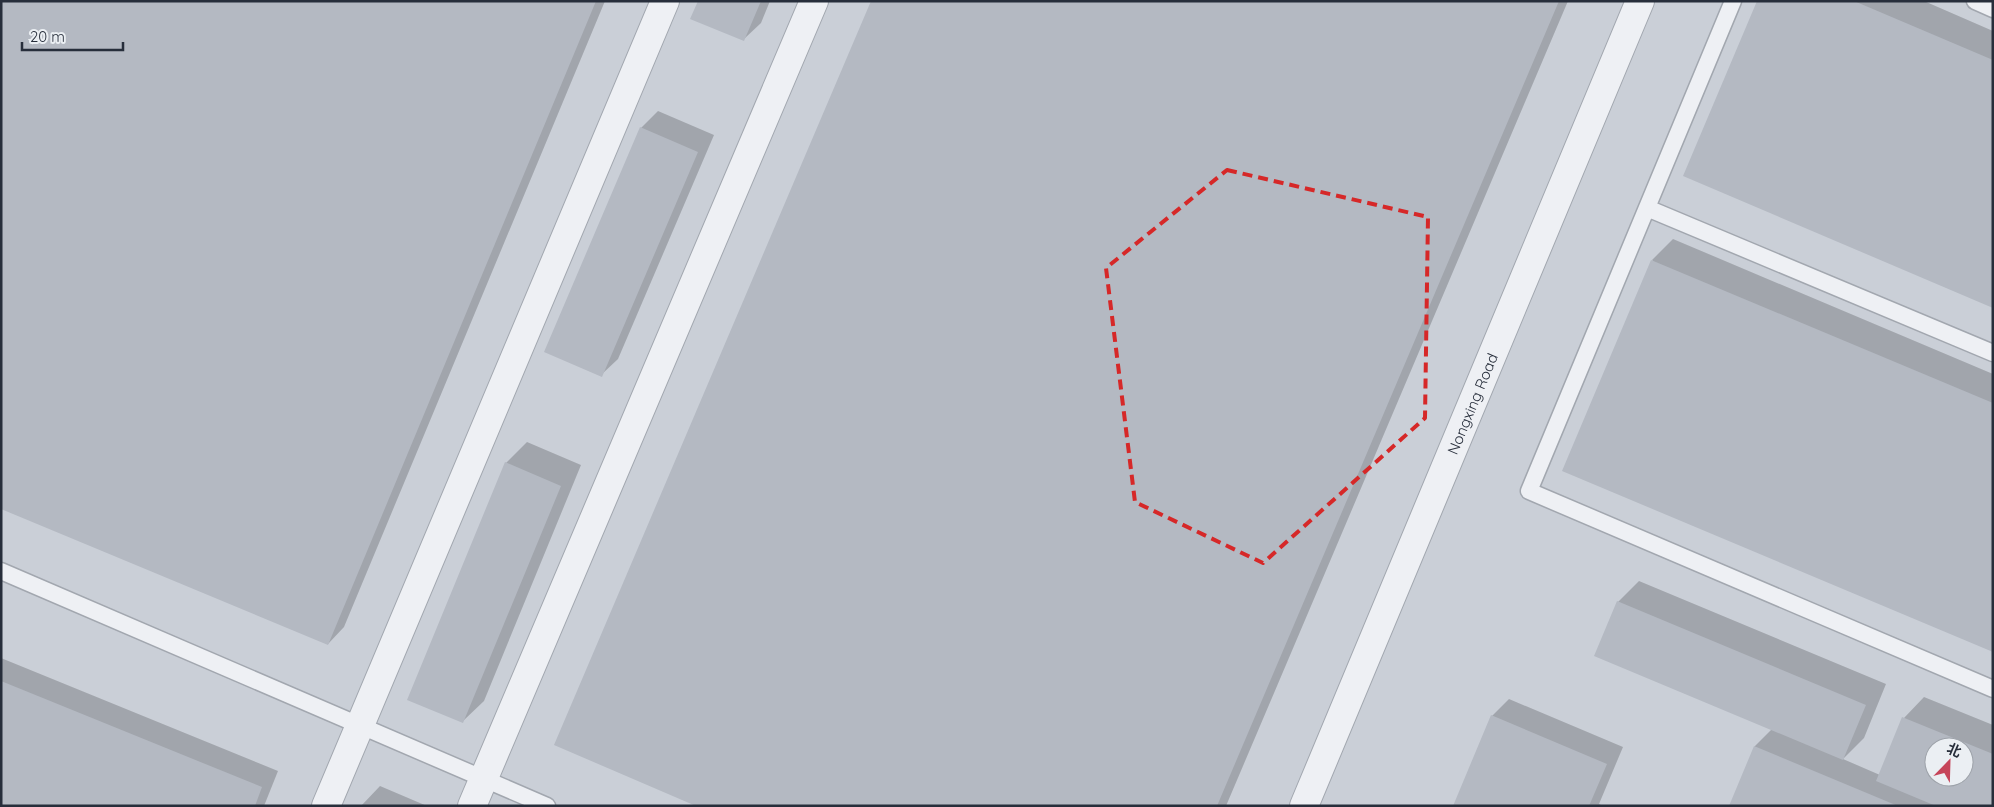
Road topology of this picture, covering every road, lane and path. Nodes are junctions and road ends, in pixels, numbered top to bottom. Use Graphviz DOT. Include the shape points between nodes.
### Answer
graph roads {
  1 [pos="665,1"];
  2 [pos="814,1"];
  3 [pos="1640,1"];
  4 [pos="1733,1"];
  5 [pos="1975,1"];
  6 [pos="1993,9"];
  7 [pos="1647,208"];
  8 [pos="1993,353"];
  9 [pos="1,571"];
  10 [pos="1993,689"];
  11 [pos="360,726"];
  12 [pos="484,778"];
  13 [pos="326,806"];
  14 [pos="472,806"];
  15 [pos="547,806"];
  16 [pos="1304,806"];
  1 -- 11 [label="street"];
  2 -- 12 [label="street"];
  3 -- 16 [label="street, Nongxing Road"];
  4 -- 7 [label="lane"];
  5 -- 6 [label="lane"];
  7 -- 8 [label="lane"];
  7 -- 10 [label="lane" via="1529,491"];
  9 -- 11 [label="lane"];
  11 -- 12 [label="lane"];
  11 -- 13 [label="street"];
  12 -- 14 [label="street"];
  12 -- 15 [label="lane"];
}
